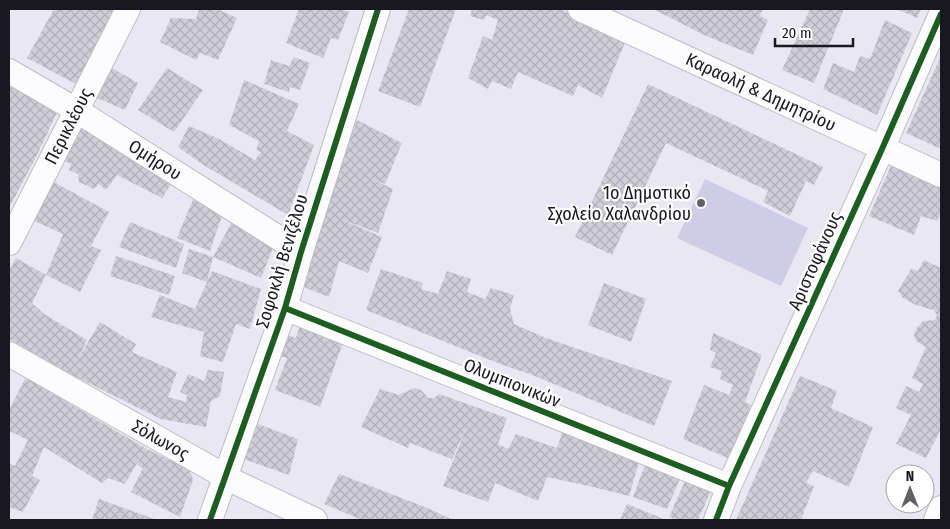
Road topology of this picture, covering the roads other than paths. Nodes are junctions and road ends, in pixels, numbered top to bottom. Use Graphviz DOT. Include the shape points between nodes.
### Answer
graph roads {
  1 [pos="128,9"];
  2 [pos="378,9"];
  3 [pos="580,9"];
  4 [pos="941,14"];
  5 [pos="9,71"];
  6 [pos="76,110"];
  7 [pos="882,149"];
  8 [pos="941,175"];
  9 [pos="9,243"];
  10 [pos="301,252"];
  11 [pos="285,308"];
  12 [pos="9,354"];
  13 [pos="226,476"];
  14 [pos="729,486"];
  15 [pos="941,508"];
  16 [pos="210,520"];
  17 [pos="315,520"];
  18 [pos="716,520"];
  19 [pos="936,520"];
  1 -- 6 [label="street, Περικλέους"];
  2 -- 10 [label="street, Σοφοκλή Βενιζέλου"];
  3 -- 7 [label="street, Καραολή & Δημητρίου"];
  4 -- 7 [label="street, Αριστοφάνους"];
  5 -- 6 [label="street, Ομήρου"];
  6 -- 9 [label="street, Περικλέους"];
  6 -- 10 [label="street, Ομήρου"];
  7 -- 8 [label="street, Καραολή & Δημητρίου"];
  7 -- 14 [label="street, Αριστοφάνους"];
  10 -- 11 [label="street, Σοφοκλή Βενιζέλου"];
  11 -- 13 [label="street, Σοφοκλή Βενιζέλου"];
  11 -- 14 [label="street, Ολυμπιονικών"];
  12 -- 13 [label="street, Σόλωνος"];
  13 -- 16 [label="street, Σοφοκλή Βενιζέλου"];
  13 -- 17 [label="street, Σόλωνος"];
  14 -- 18 [label="street, Αριστοφάνους"];
  15 -- 19 [label="street"];
}
